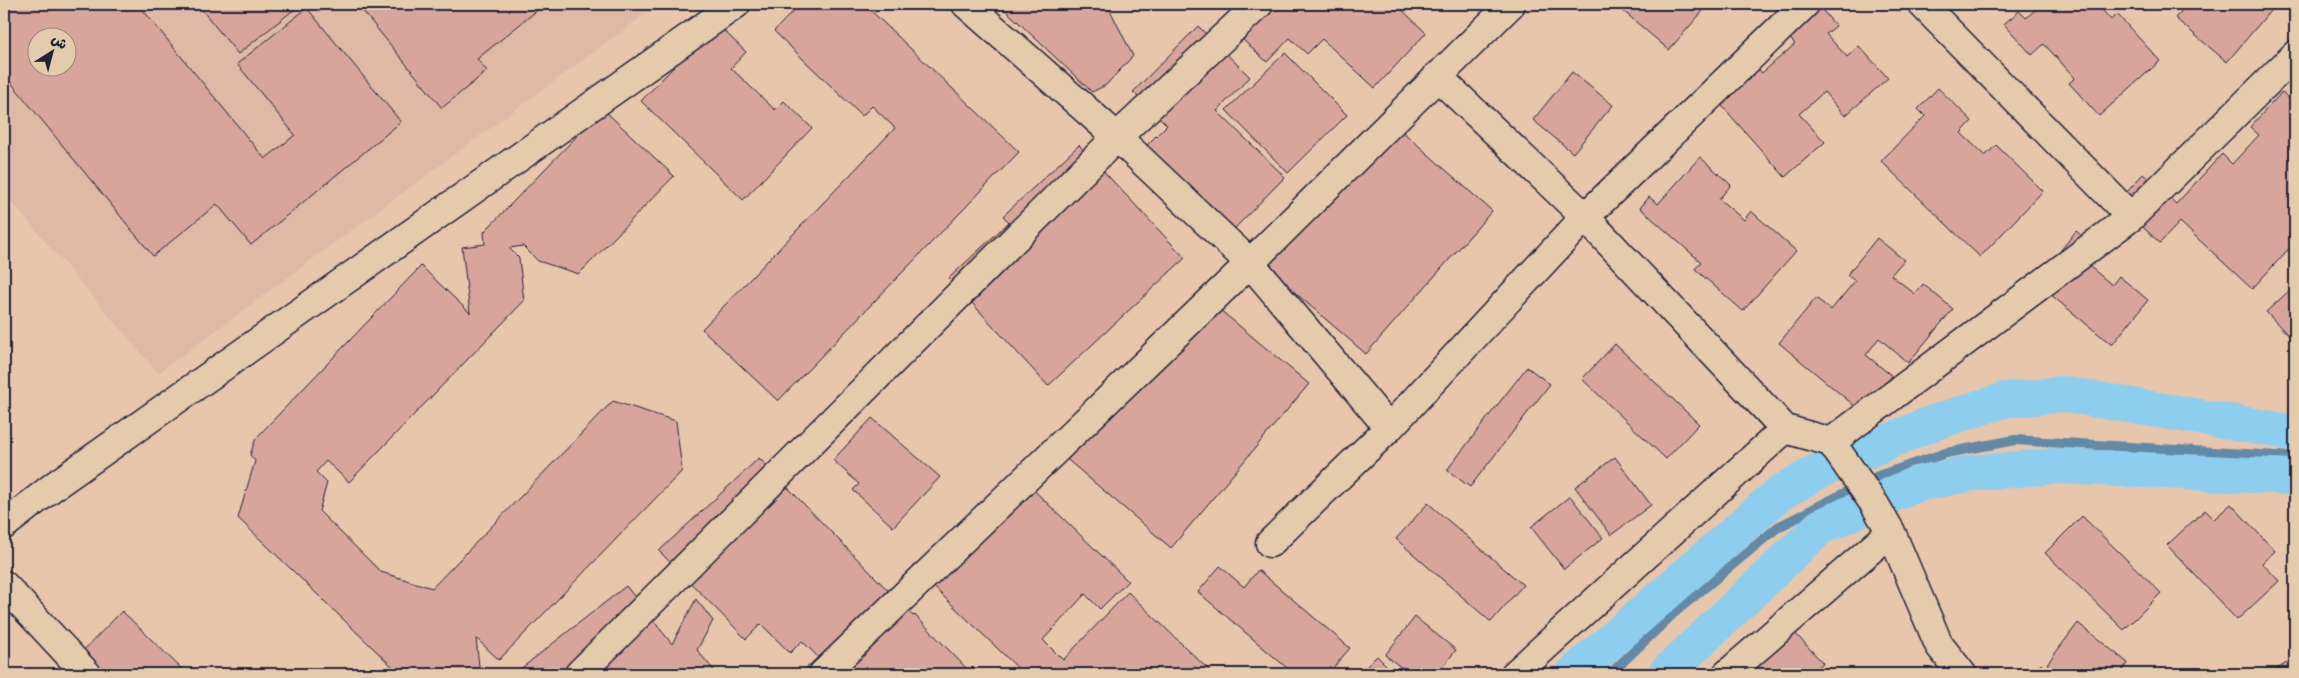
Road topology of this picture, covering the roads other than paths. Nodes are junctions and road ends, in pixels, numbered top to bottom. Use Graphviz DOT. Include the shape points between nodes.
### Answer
graph roads {
  1 [pos="736,4"];
  2 [pos="966,4"];
  3 [pos="1259,4"];
  4 [pos="1511,4"];
  5 [pos="1805,4"];
  6 [pos="1922,4"];
  7 [pos="2295,55"];
  8 [pos="1437,76"];
  9 [pos="1116,138"];
  10 [pos="1586,217"];
  11 [pos="2131,217"];
  12 [pos="1250,263"];
  13 [pos="1389,428"];
  14 [pos="1785,429"];
  15 [pos="1838,450"];
  16 [pos="4,525"];
  17 [pos="1891,532"];
  18 [pos="1270,543"];
  19 [pos="4,585"];
  20 [pos="87,674"];
  21 [pos="579,674"];
  22 [pos="823,674"];
  23 [pos="1515,674"];
  24 [pos="1727,674"];
  25 [pos="1962,674"];
  1 -- 16 [label="street" via="71,474"];
  2 -- 9 [label="street"];
  3 -- 9 [label="street"];
  4 -- 8 [label="street"];
  5 -- 10 [label="street"];
  6 -- 11 [label="street"];
  7 -- 11 [label="street"];
  8 -- 10 [label="street"];
  8 -- 12 [label="street"];
  9 -- 12 [label="street"];
  9 -- 21 [label="street"];
  10 -- 13 [label="street"];
  10 -- 14 [label="street"];
  11 -- 15 [label="street"];
  12 -- 13 [label="street"];
  12 -- 22 [label="street"];
  13 -- 18 [label="street"];
  14 -- 15 [label="street"];
  14 -- 23 [label="street"];
  15 -- 17 [label="street"];
  17 -- 24 [label="street"];
  17 -- 25 [label="street" via="1939,645"];
  19 -- 20 [label="street"];
}
